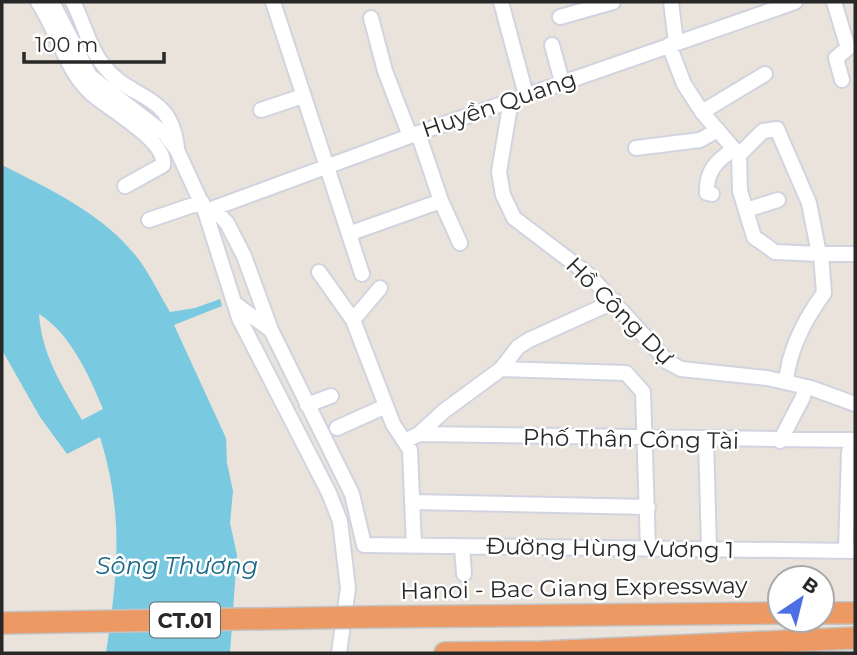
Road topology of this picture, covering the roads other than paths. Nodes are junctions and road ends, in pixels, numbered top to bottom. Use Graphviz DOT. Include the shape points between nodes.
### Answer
graph roads {
  1 [pos="38,2"];
  2 [pos="52,2"];
  3 [pos="73,2"];
  4 [pos="274,2"];
  5 [pos="501,2"];
  6 [pos="613,2"];
  7 [pos="671,2"];
  8 [pos="792,2"];
  9 [pos="835,2"];
  10 [pos="560,17"];
  11 [pos="371,18"];
  12 [pos="673,44"];
  13 [pos="552,45"];
  14 [pos="765,74"];
  15 [pos="842,80"];
  16 [pos="562,82"];
  17 [pos="526,95"];
  18 [pos="303,96"];
  19 [pos="511,100"];
  20 [pos="261,110"];
  21 [pos="702,112"];
  22 [pos="718,130"];
  23 [pos="414,134"];
  24 [pos="636,148"];
  25 [pos="177,150"];
  26 [pos="737,152"];
  27 [pos="327,166"];
  28 [pos="125,186"];
  29 [pos="712,194"];
  30 [pos="778,200"];
  31 [pos="441,201"];
  32 [pos="207,207"];
  33 [pos="746,210"];
  34 [pos="149,220"];
  35 [pos="351,233"];
  36 [pos="460,243"];
  37 [pos="855,254"];
  38 [pos="820,255"];
  39 [pos="319,272"];
  40 [pos="362,274"];
  41 [pos="380,288"];
  42 [pos="615,301"];
  43 [pos="234,303"];
  44 [pos="353,320"];
  45 [pos="271,330"];
  46 [pos="501,369"];
  47 [pos="786,382"];
  48 [pos="805,387"];
  49 [pos="331,396"];
  50 [pos="855,404"];
  51 [pos="307,405"];
  52 [pos="386,406"];
  53 [pos="337,428"];
  54 [pos="413,437"];
  55 [pos="647,438"];
  56 [pos="706,439"];
  57 [pos="780,441"];
  58 [pos="855,441"];
  59 [pos="412,502"];
  60 [pos="648,508"];
  61 [pos="414,546"];
  62 [pos="462,547"];
  63 [pos="648,548"];
  64 [pos="709,549"];
  65 [pos="850,551"];
  66 [pos="464,574"];
  67 [pos="836,605"];
  68 [pos="855,605"];
  69 [pos="766,607"];
  70 [pos="732,612"];
  71 [pos="766,613"];
  72 [pos="836,613"];
  73 [pos="855,613"];
  74 [pos="2,623"];
  75 [pos="855,638"];
  76 [pos="855,648"];
  77 [pos="339,653"];
  78 [pos="445,653"];
  79 [pos="545,653"];
  80 [pos="819,653"];
  1 -- 28 [label="street" via="85,89 148,137 163,156 161,168"];
  2 -- 25 [label="street" via="90,76 164,134"];
  3 -- 25 [label="street" via="107,70 169,118"];
  4 -- 18 [label="street"];
  5 -- 17 [label="street"];
  6 -- 10 [label="street"];
  7 -- 12 [label="street"];
  8 -- 12 [label="street, Huyền Quang"];
  9 -- 15 [label="street" via="848,48 836,58"];
  11 -- 23 [label="street" via="385,71"];
  12 -- 16 [label="street, Huyền Quang"];
  12 -- 21 [label="street" via="684,84"];
  13 -- 16 [label="street"];
  14 -- 21 [label="street"];
  16 -- 17 [label="street, Huyền Quang"];
  17 -- 19 [label="street, Huyền Quang"];
  18 -- 20 [label="street"];
  18 -- 27 [label="street"];
  19 -- 23 [label="street, Huyền Quang"];
  19 -- 42 [label="street, Hồ Công Dự" via="499,172 514,218 573,261"];
  21 -- 22 [label="street"];
  22 -- 24 [label="street" via="700,140"];
  22 -- 26 [label="street"];
  23 -- 27 [label="street, Huyền Quang"];
  23 -- 31 [label="street"];
  25 -- 32 [label="street"];
  26 -- 29 [label="street" via="710,170 707,193"];
  26 -- 33 [label="street"];
  26 -- 38 [label="street" via="763,131 777,129 809,203"];
  27 -- 32 [label="street, Huyền Quang"];
  27 -- 35 [label="street"];
  30 -- 33 [label="street"];
  31 -- 35 [label="street"];
  31 -- 36 [label="street"];
  32 -- 34 [label="street, Huyền Quang"];
  32 -- 43 [label="street"];
  32 -- 45 [label="street" via="227,223"];
  33 -- 38 [label="street" via="754,237 775,252"];
  35 -- 40 [label="street"];
  37 -- 38 [label="street"];
  38 -- 47 [label="street" via="824,293 790,353"];
  39 -- 44 [label="street"];
  41 -- 44 [label="street"];
  42 -- 46 [label="street" via="529,340"];
  42 -- 47 [label="street, Hồ Công Dự" via="668,362 681,369"];
  43 -- 45 [label="street"];
  43 -- 77 [label="street" via="340,521 348,588"];
  44 -- 52 [label="street"];
  45 -- 51 [label="street"];
  46 -- 54 [label="street"];
  46 -- 55 [label="street" via="626,373 643,392"];
  47 -- 48 [label="street, Hồ Công Dự"];
  48 -- 50 [label="street, Hồ Công Dự"];
  48 -- 57 [label="street"];
  49 -- 51 [label="street"];
  51 -- 61 [label="street, Đường Hùng Vương 1" via="352,494 364,545"];
  52 -- 53 [label="street"];
  52 -- 54 [label="street" via="393,424"];
  54 -- 55 [label="street, Phố Thân Công Tài"];
  54 -- 59 [label="street"];
  55 -- 56 [label="street, Phố Thân Công Tài"];
  55 -- 60 [label="street"];
  56 -- 57 [label="street, Phố Thân Công Tài"];
  56 -- 64 [label="street"];
  57 -- 58 [label="street, Phố Thân Công Tài"];
  58 -- 65 [label="street" via="849,453"];
  59 -- 60 [label="street"];
  59 -- 61 [label="street"];
  60 -- 63 [label="street"];
  61 -- 62 [label="street, Đường Hùng Vương 1"];
  62 -- 63 [label="street, Đường Hùng Vương 1"];
  62 -- 66 [label="street"];
  63 -- 64 [label="street, Đường Hùng Vương 1"];
  64 -- 65 [label="street, Đường Hùng Vương 1"];
  67 -- 68 [label="highway"];
  69 -- 70 [label="highway"];
  70 -- 71 [label="highway, Hanoi - Bac Giang Expressway / CT.01"];
  70 -- 74 [label="highway, Hanoi - Bac Giang Expressway / CT.01, bridge"];
  72 -- 73 [label="highway"];
  75 -- 79 [label="highway"];
  76 -- 80 [label="highway"];
  78 -- 79 [label="highway"];
}
